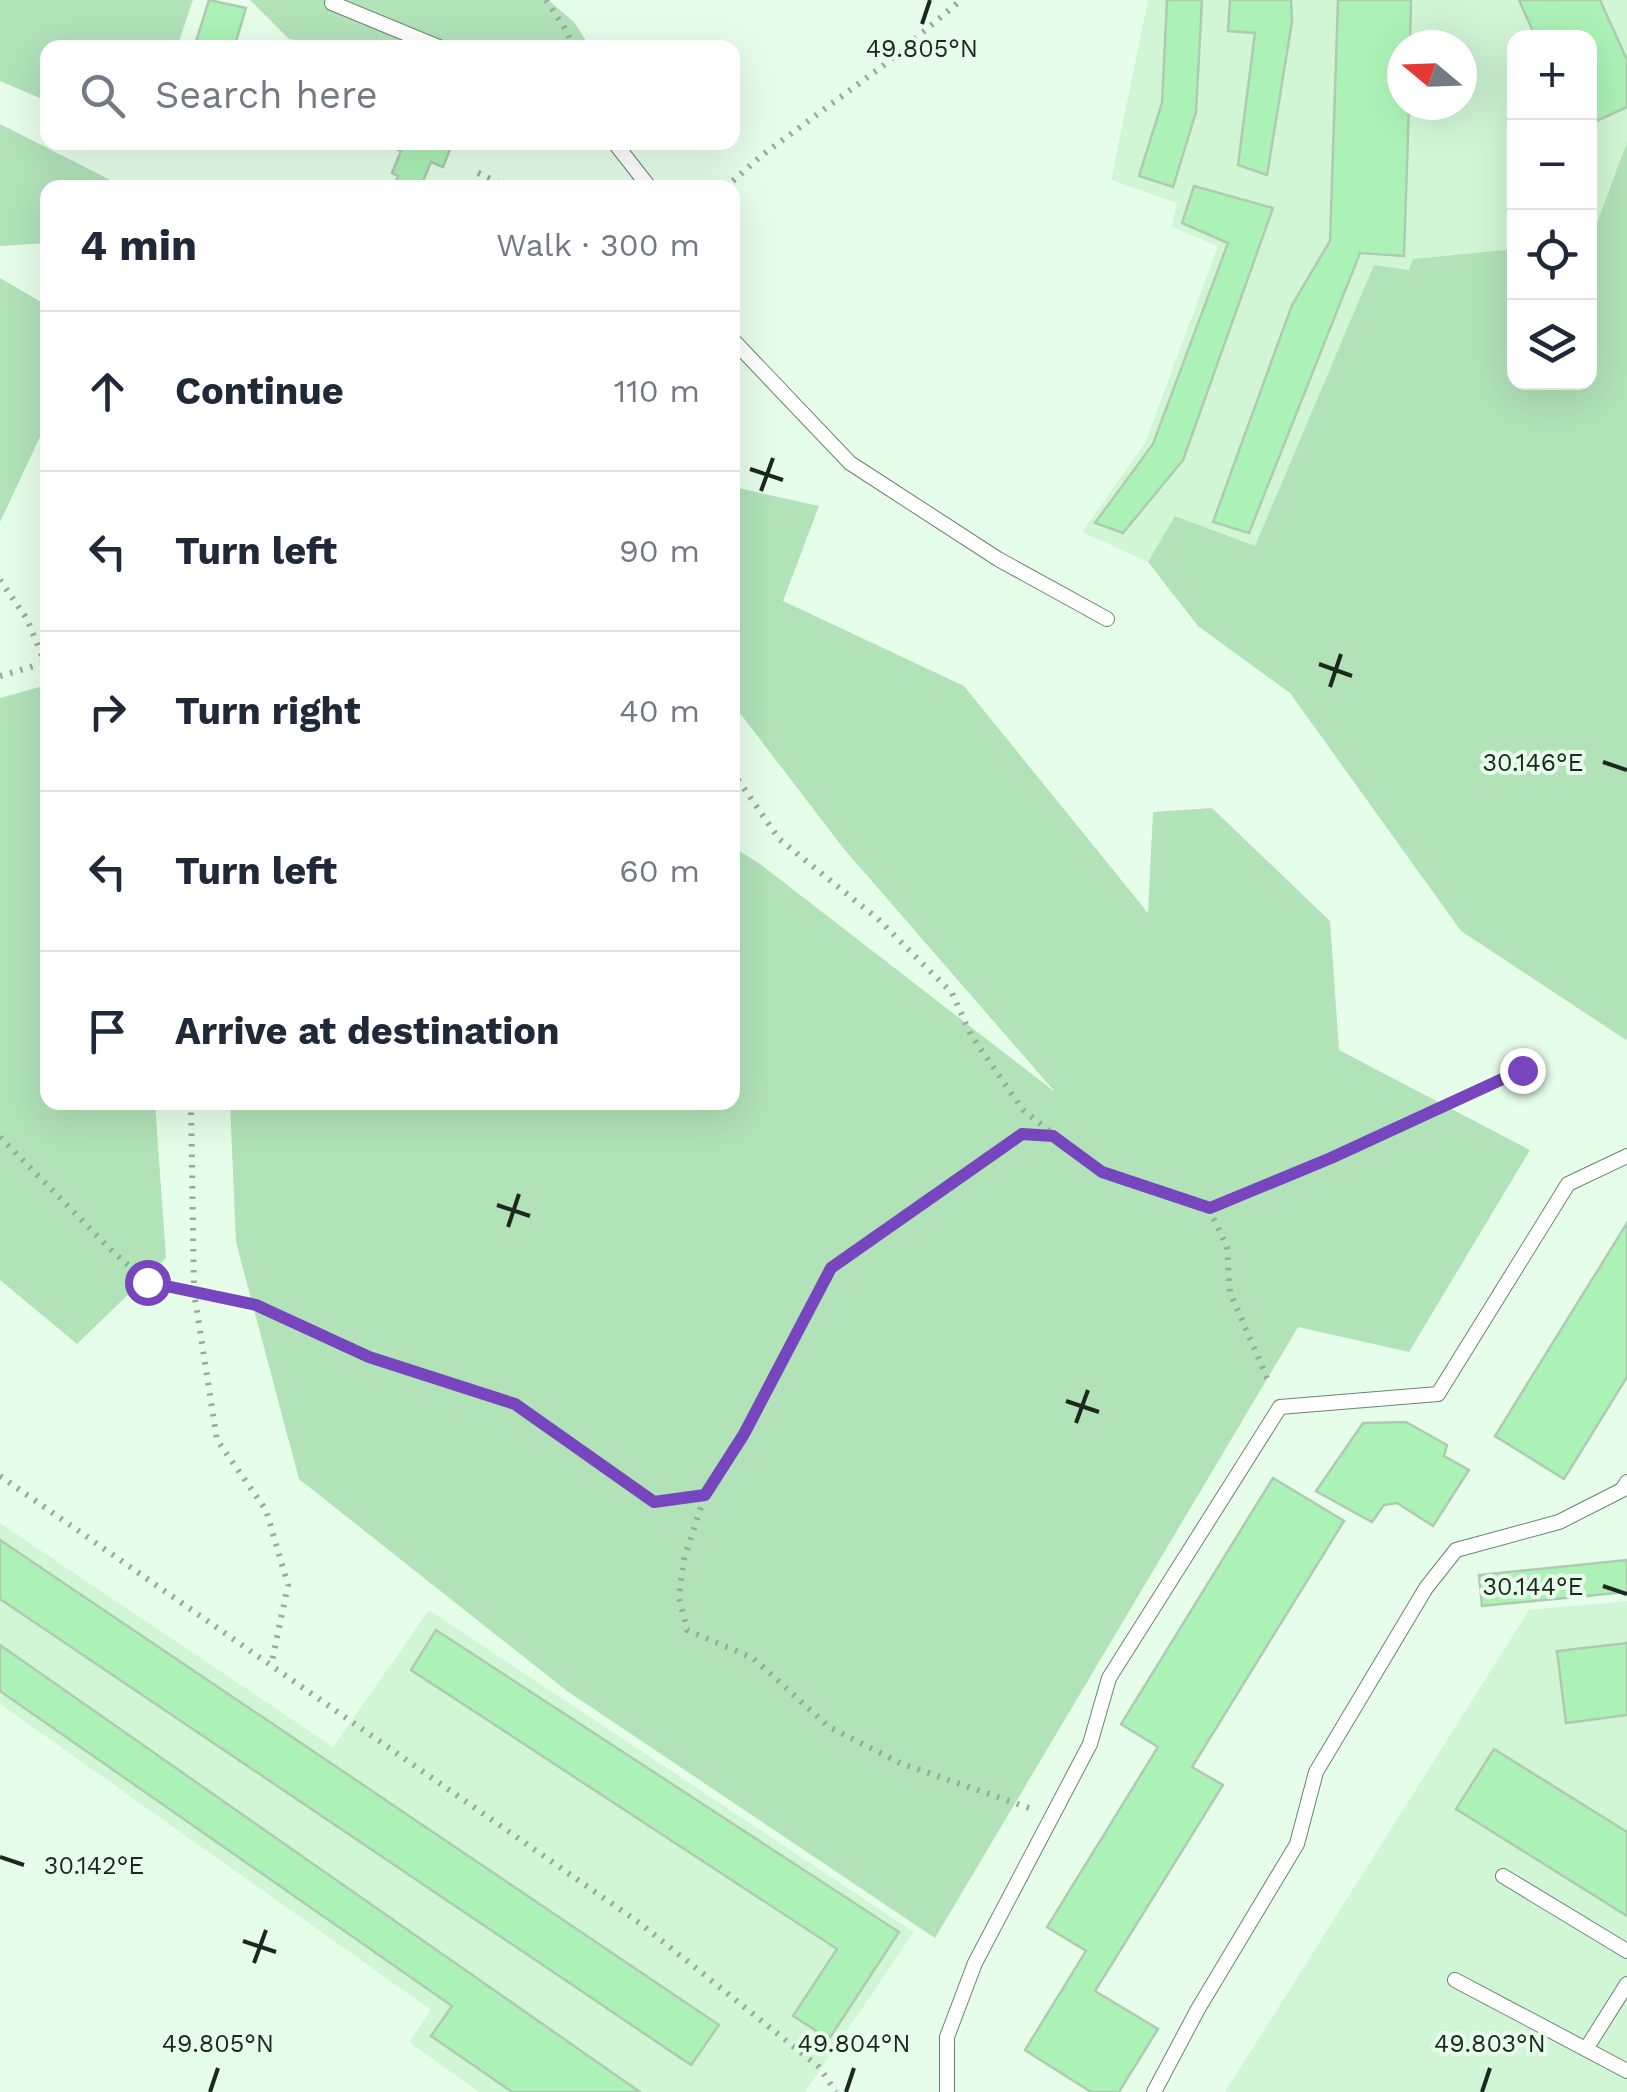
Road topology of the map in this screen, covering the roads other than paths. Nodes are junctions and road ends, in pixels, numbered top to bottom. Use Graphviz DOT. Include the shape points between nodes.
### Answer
graph roads {
  1 [pos="332,3"];
  2 [pos="422,40"];
  3 [pos="620,150"];
  4 [pos="644,180"];
  5 [pos="740,347"];
  6 [pos="1107,619"];
  7 [pos="1627,1156"];
  8 [pos="1627,1482"];
  9 [pos="1503,1876"];
  10 [pos="1627,1951"];
  11 [pos="1455,1980"];
  12 [pos="1627,1984"];
  13 [pos="1586,2049"];
  14 [pos="1627,2071"];
  15 [pos="948,2092"];
  16 [pos="1154,2092"];
  1 -- 2 [label="lane"];
  3 -- 4 [label="lane"];
  5 -- 6 [label="lane" via="850,463 998,559"];
  7 -- 15 [label="lane" via="1568,1184 1438,1394 1280,1407 1109,1678 1090,1744 975,1962 947,2037"];
  8 -- 16 [label="lane" via="1559,1522 1456,1550 1426,1588 1316,1772 1297,1844"];
  9 -- 10 [label="lane"];
  11 -- 13 [label="lane"];
  12 -- 13 [label="lane"];
  13 -- 14 [label="lane"];
}
